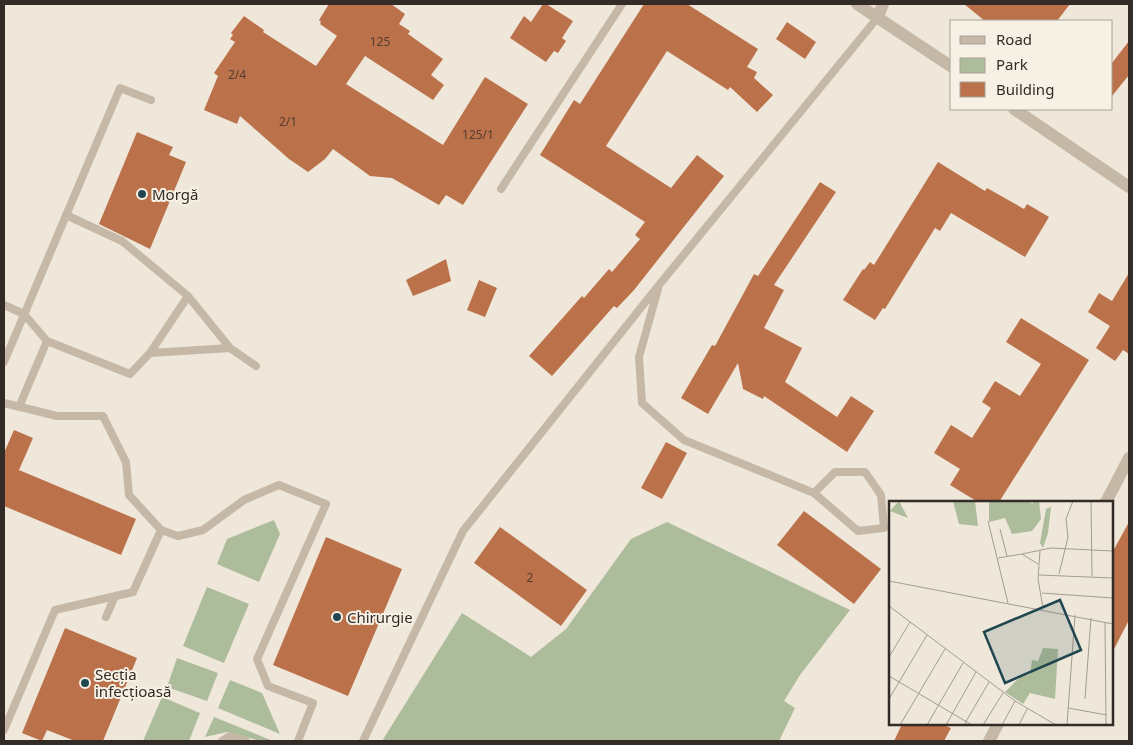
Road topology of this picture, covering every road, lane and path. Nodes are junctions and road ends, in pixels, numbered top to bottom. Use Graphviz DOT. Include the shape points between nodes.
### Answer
graph roads {
  1 [pos="622,4"];
  2 [pos="857,4"];
  3 [pos="883,4"];
  4 [pos="878,17"];
  5 [pos="950,66"];
  6 [pos="151,100"];
  7 [pos="1015,110"];
  8 [pos="1129,187"];
  9 [pos="501,189"];
  10 [pos="66,215"];
  11 [pos="660,285"];
  12 [pos="188,296"];
  13 [pos="4,306"];
  14 [pos="24,314"];
  15 [pos="46,341"];
  16 [pos="230,348"];
  17 [pos="150,353"];
  18 [pos="4,362"];
  19 [pos="256,366"];
  20 [pos="4,403"];
  21 [pos="19,407"];
  22 [pos="1129,458"];
  23 [pos="814,493"];
  24 [pos="1107,501"];
  25 [pos="161,530"];
  26 [pos="115,596"];
  27 [pos="106,617"];
  28 [pos="997,725"];
  29 [pos="4,728"];
  30 [pos="222,741"];
  31 [pos="246,741"];
  32 [pos="298,741"];
  33 [pos="363,741"];
  34 [pos="989,741"];
  1 -- 9 [label="lane"];
  2 -- 4 [label="street"];
  3 -- 4 [label="street"];
  4 -- 5 [label="street"];
  4 -- 11 [label="lane"];
  6 -- 10 [label="lane" via="120,88"];
  7 -- 8 [label="street"];
  10 -- 12 [label="lane" via="122,241"];
  10 -- 14 [label="lane"];
  11 -- 23 [label="lane" via="639,357 642,403 684,440"];
  11 -- 33 [label="lane" via="463,531"];
  12 -- 16 [label="lane"];
  12 -- 17 [label="lane"];
  13 -- 14 [label="lane"];
  14 -- 15 [label="lane"];
  14 -- 18 [label="lane"];
  15 -- 17 [label="lane" via="130,374"];
  15 -- 21 [label="lane"];
  16 -- 17 [label="lane"];
  16 -- 19 [label="lane"];
  20 -- 21 [label="lane"];
  21 -- 25 [label="lane" via="57,416 103,416 126,462 130,495"];
  22 -- 24 [label="street"];
  23 -- 23 [label="lane" via="835,472 865,472 881,495 884,528 858,531"];
  25 -- 26 [label="lane" via="133,592"];
  25 -- 32 [label="lane" via="178,536 203,530 244,500 279,485 326,504 257,659 268,686 313,702"];
  26 -- 27 [label="lane"];
  26 -- 29 [label="lane" via="55,610"];
  28 -- 34 [label="street"];
  30 -- 31 [label="lane" via="230,736"];
}
